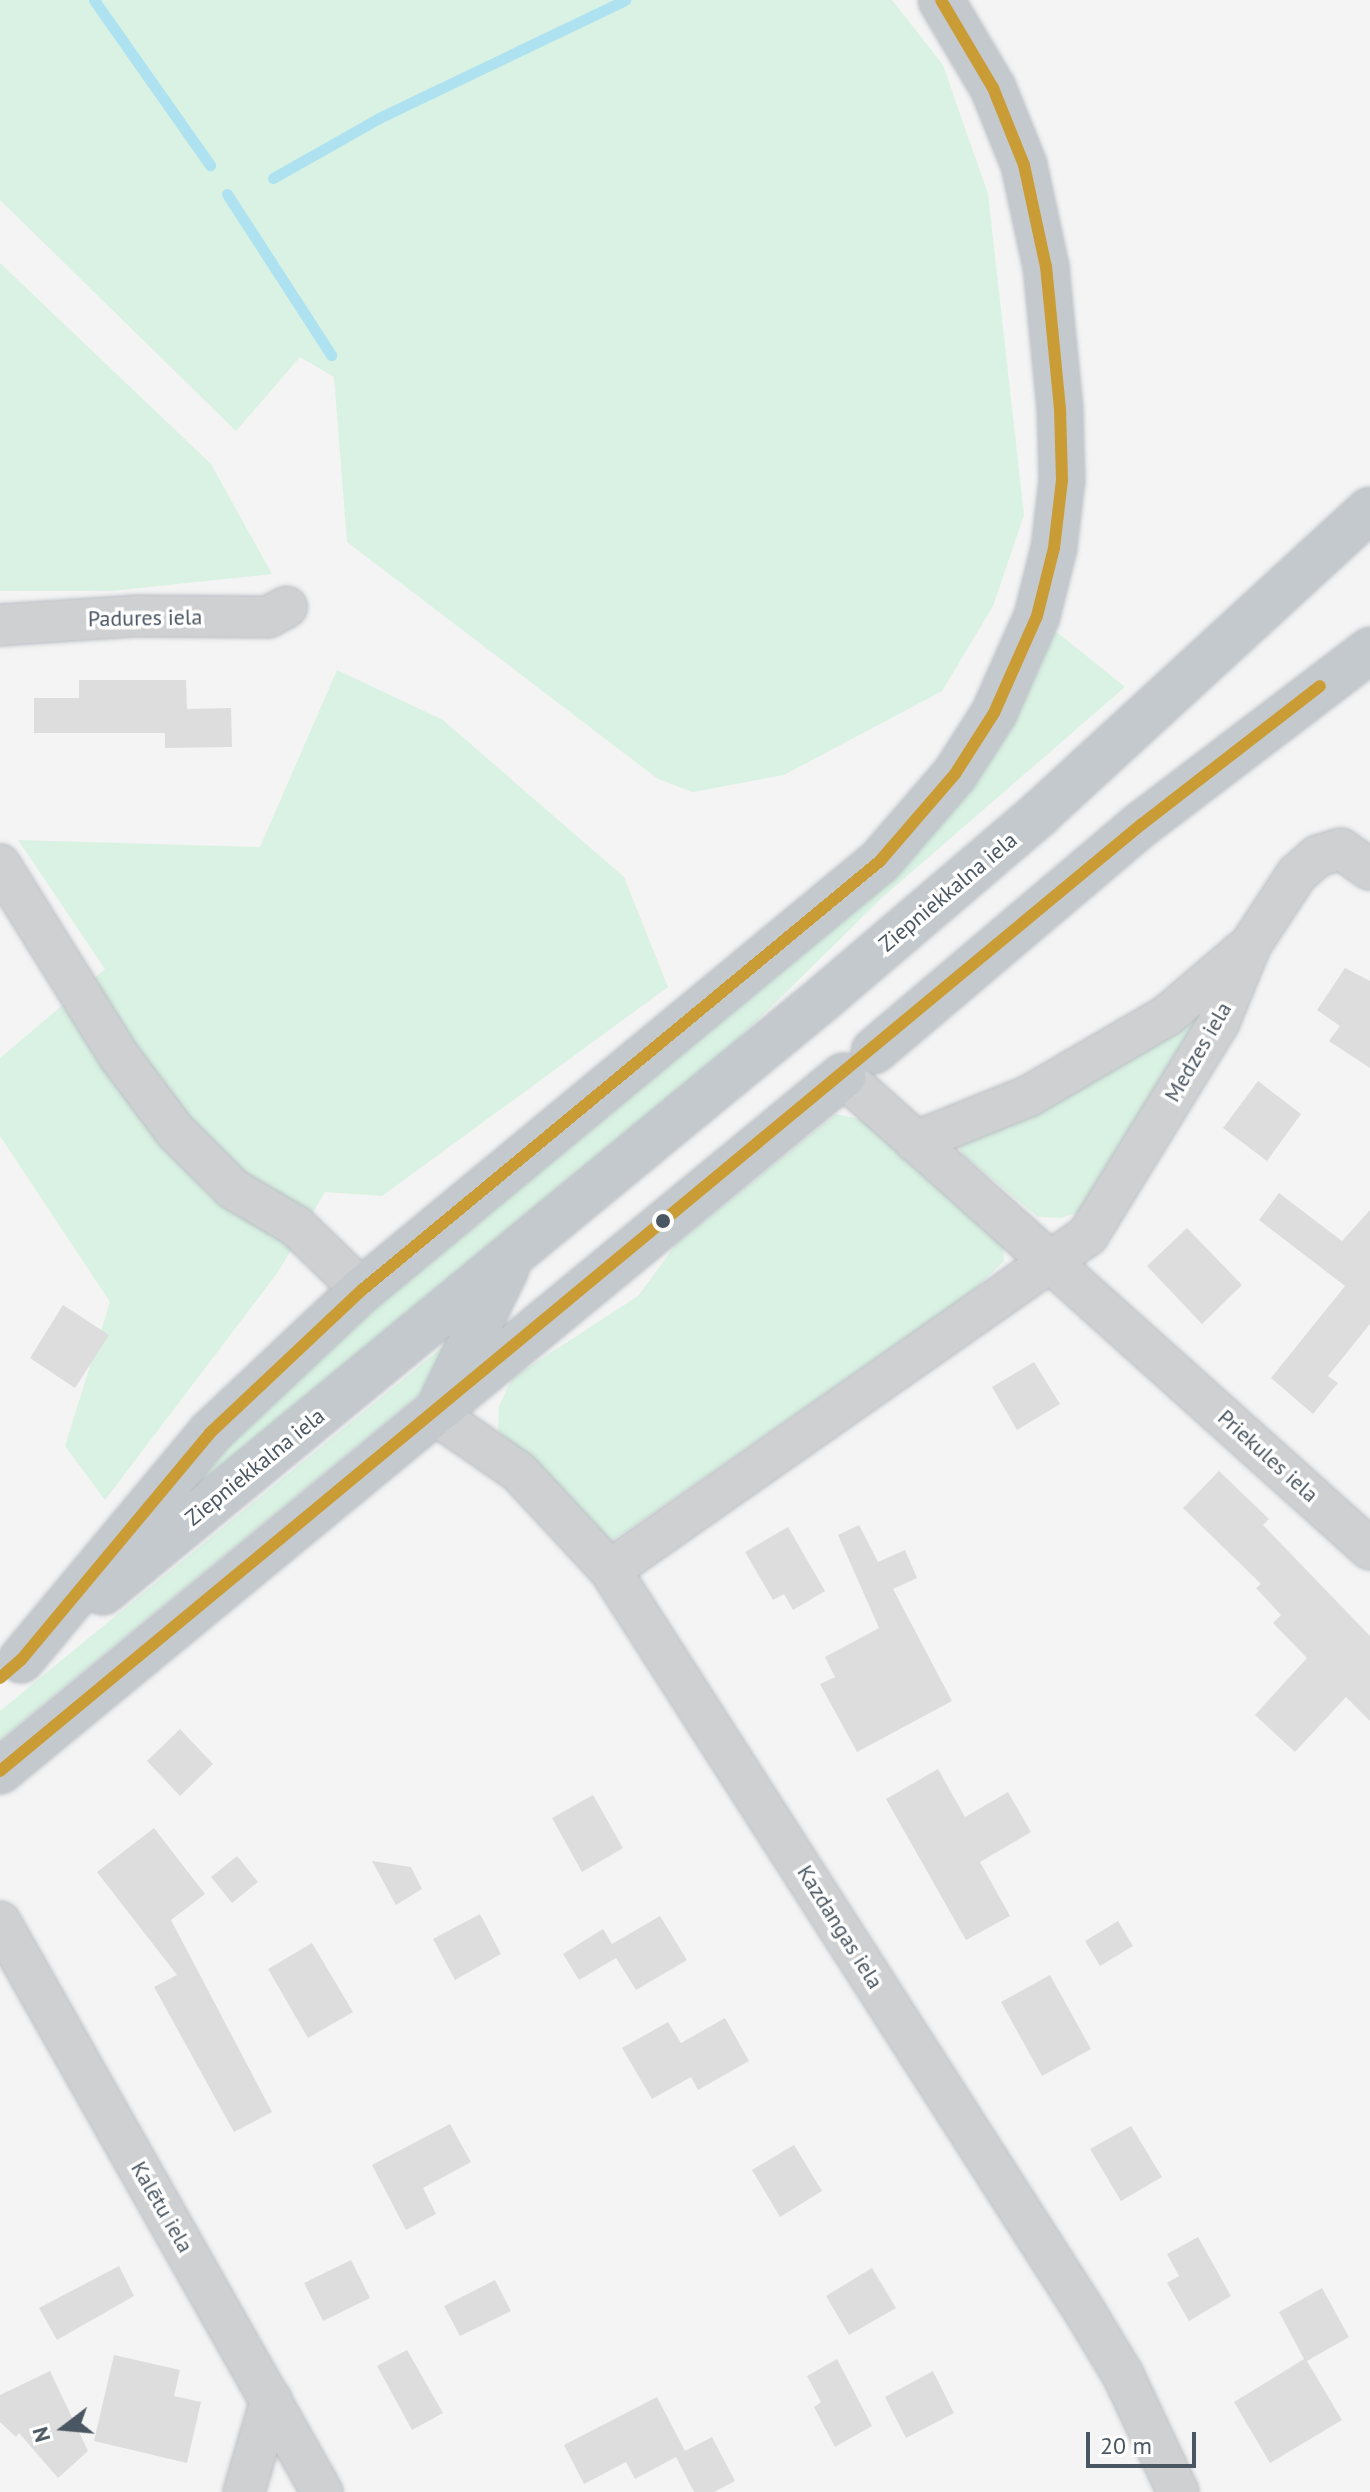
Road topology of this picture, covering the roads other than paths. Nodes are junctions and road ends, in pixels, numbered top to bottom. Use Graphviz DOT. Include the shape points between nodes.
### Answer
graph roads {
  1 [pos="941,0"];
  2 [pos="1370,510"];
  3 [pos="287,607"];
  4 [pos="4,626"];
  5 [pos="1370,650"];
  6 [pos="1356,859"];
  7 [pos="0,865"];
  8 [pos="1251,944"];
  9 [pos="858,1064"];
  10 [pos="915,1142"];
  11 [pos="512,1257"];
  12 [pos="1054,1260"];
  13 [pos="362,1290"];
  14 [pos="435,1414"];
  15 [pos="1370,1549"];
  16 [pos="610,1570"];
  17 [pos="11,1669"];
  18 [pos="0,1771"];
  19 [pos="0,1922"];
  20 [pos="271,2400"];
  21 [pos="244,2492"];
  22 [pos="322,2492"];
  23 [pos="1178,2492"];
  1 -- 13 [label="highway" via="1009,124 1035,205 1046,267 1062,480 1047,584 1013,678 955,774 880,861"];
  2 -- 11 [label="highway, Ziepniekkalna iela" via="1039,814"];
  3 -- 4 [label="street, Padures iela" via="268,617 134,616"];
  5 -- 9 [label="highway, Ziepniekkalna iela" via="1142,824"];
  6 -- 8 [label="street, Medzes iela" via="1318,856 1297,874"];
  7 -- 13 [label="street" via="119,1056 175,1131 233,1189 296,1226"];
  8 -- 10 [label="street" via="1168,1015 1029,1096"];
  8 -- 12 [label="street, Medzes iela" via="1219,1022 1088,1235"];
  9 -- 10 [label="street, Priekules iela"];
  9 -- 14 [label="highway, Ziepniekkalna iela"];
  10 -- 12 [label="street, Priekules iela"];
  11 -- 14 [label="highway, Ziepniekkalna iela"];
  11 -- 17 [label="highway, Ziepniekkalna iela"];
  12 -- 15 [label="street, Priekules iela"];
  12 -- 16 [label="street, Medzes iela"];
  13 -- 17 [label="highway" via="210,1433"];
  14 -- 16 [label="street, Kazdangas iela" via="519,1472"];
  14 -- 18 [label="highway, Ziepniekkalna iela"];
  16 -- 23 [label="street, Kazdangas iela" via="1085,2312 1123,2375"];
  19 -- 20 [label="street, Kalētu iela"];
  20 -- 21 [label="street"];
  20 -- 22 [label="street, Kalētu iela"];
}
